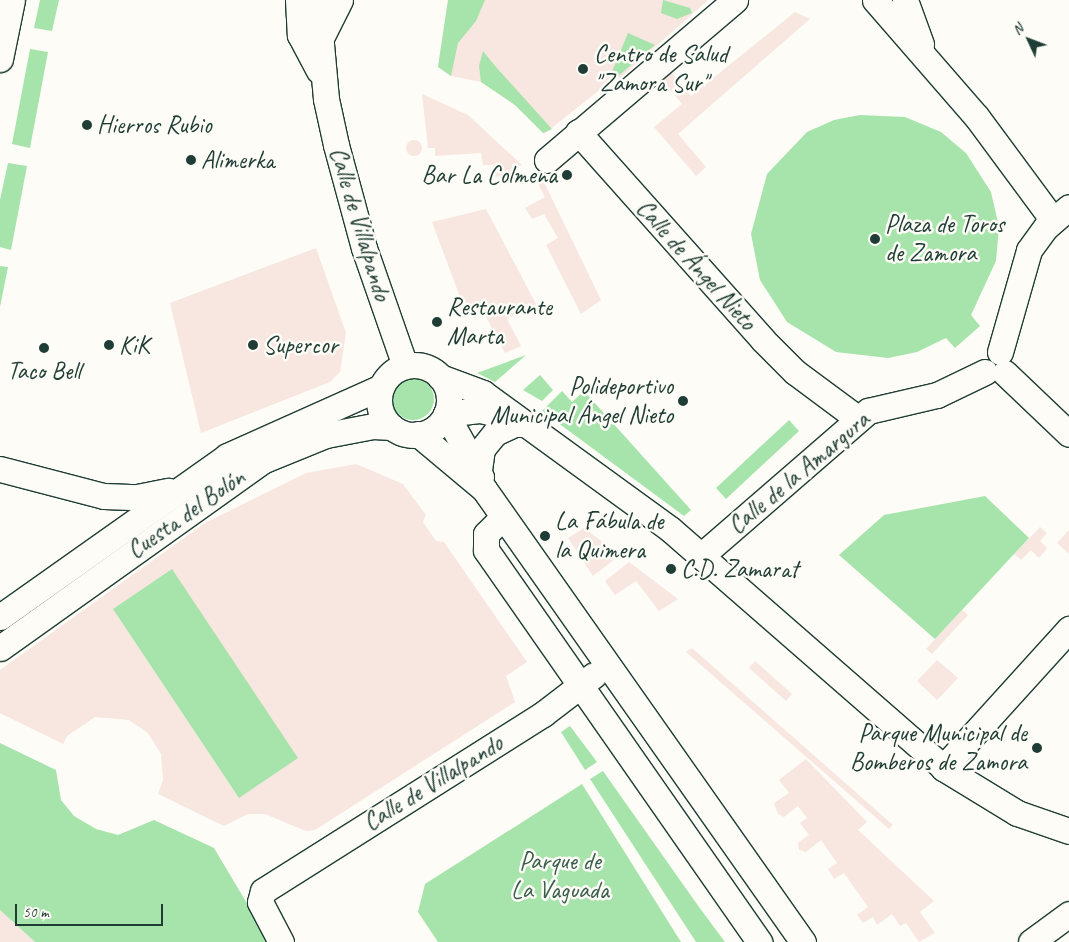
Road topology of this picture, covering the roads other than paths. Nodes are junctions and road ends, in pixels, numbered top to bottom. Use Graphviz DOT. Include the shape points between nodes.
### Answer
graph roads {
  1 [pos="12,0"];
  2 [pos="298,0"];
  3 [pos="317,0"];
  4 [pos="340,0"];
  5 [pos="735,0"];
  6 [pos="875,0"];
  7 [pos="905,0"];
  8 [pos="320,43"];
  9 [pos="924,54"];
  10 [pos="0,59"];
  11 [pos="324,79"];
  12 [pos="578,132"];
  13 [pos="547,160"];
  14 [pos="1026,182"];
  15 [pos="1061,214"];
  16 [pos="1026,259"];
  17 [pos="405,366"];
  18 [pos="997,366"];
  19 [pos="440,377"];
  20 [pos="381,387"];
  21 [pos="820,391"];
  22 [pos="895,402"];
  23 [pos="446,414"];
  24 [pos="856,418"];
  25 [pos="521,422"];
  26 [pos="392,427"];
  27 [pos="418,434"];
  28 [pos="1069,434"];
  29 [pos="825,446"];
  30 [pos="0,469"];
  31 [pos="481,480"];
  32 [pos="186,483"];
  33 [pos="92,494"];
  34 [pos="504,517"];
  35 [pos="105,541"];
  36 [pos="702,555"];
  37 [pos="0,617"];
  38 [pos="1069,629"];
  39 [pos="0,648"];
  40 [pos="606,666"];
  41 [pos="580,684"];
  42 [pos="943,768"];
  43 [pos="1069,831"];
  44 [pos="1069,914"];
  45 [pos="281,942"];
  46 [pos="759,942"];
  47 [pos="803,942"];
  48 [pos="1031,942"];
  1 -- 10 [label="street"];
  2 -- 11 [label="street, Calle de Villalpando" via="300,35"];
  3 -- 8 [label="street, Calle de Villalpando"];
  4 -- 8 [label="street"];
  5 -- 12 [label="street"];
  6 -- 9 [label="street"];
  7 -- 9 [label="street"];
  8 -- 11 [label="street, Calle de Villalpando"];
  9 -- 14 [label="street"];
  11 -- 17 [label="street, Calle de Villalpando" via="342,172"];
  12 -- 13 [label="street"];
  12 -- 21 [label="street, Calle de Ángel Nieto" via="763,340"];
  14 -- 15 [label="street"];
  14 -- 16 [label="street" via="1030,224"];
  15 -- 16 [label="street"];
  16 -- 18 [label="street"];
  17 -- 19 [label="street" via="427,368"];
  17 -- 20 [label="street" via="389,376"];
  18 -- 22 [label="street, Calle de la Amargura" via="937,395"];
  18 -- 28 [label="street"];
  19 -- 23 [label="street" via="449,396"];
  19 -- 25 [label="street" via="478,391"];
  20 -- 26 [label="street" via="380,410"];
  20 -- 32 [label="street, Cuesta del Bolón" via="257,439"];
  21 -- 22 [label="street, Calle de Ángel Nieto" via="857,401"];
  21 -- 24 [label="street, Calle de Ángel Nieto"];
  21 -- 29 [label="street" via="830,425"];
  22 -- 24 [label="street, Calle de la Amargura"];
  23 -- 25 [label="street" via="481,410"];
  23 -- 27 [label="street" via="435,427"];
  23 -- 31 [label="street"];
  24 -- 29 [label="street, Calle de la Amargura"];
  25 -- 31 [label="street" via="495,433 482,449"];
  25 -- 36 [label="street"];
  26 -- 27 [label="street"];
  26 -- 39 [label="street, Cuesta del Bolón" via="373,426 326,436 262,461"];
  27 -- 31 [label="street"];
  29 -- 36 [label="street, Calle de la Amargura"];
  30 -- 33 [label="street"];
  31 -- 34 [label="street"];
  32 -- 33 [label="street" via="136,497"];
  32 -- 35 [label="street, Cuesta del Bolón"];
  33 -- 35 [label="street" via="112,510 112,530"];
  34 -- 40 [label="street"];
  34 -- 41 [label="street" via="486,534 486,550"];
  35 -- 37 [label="street, Cuesta del Bolón"];
  36 -- 42 [label="street"];
  38 -- 42 [label="street"];
  40 -- 41 [label="street, Calle de Villalpando"];
  40 -- 47 [label="street"];
  41 -- 45 [label="street, Calle de Villalpando" via="543,714 283,878 260,898"];
  41 -- 46 [label="street"];
  42 -- 43 [label="street" via="1017,813"];
  44 -- 48 [label="street"];
}
